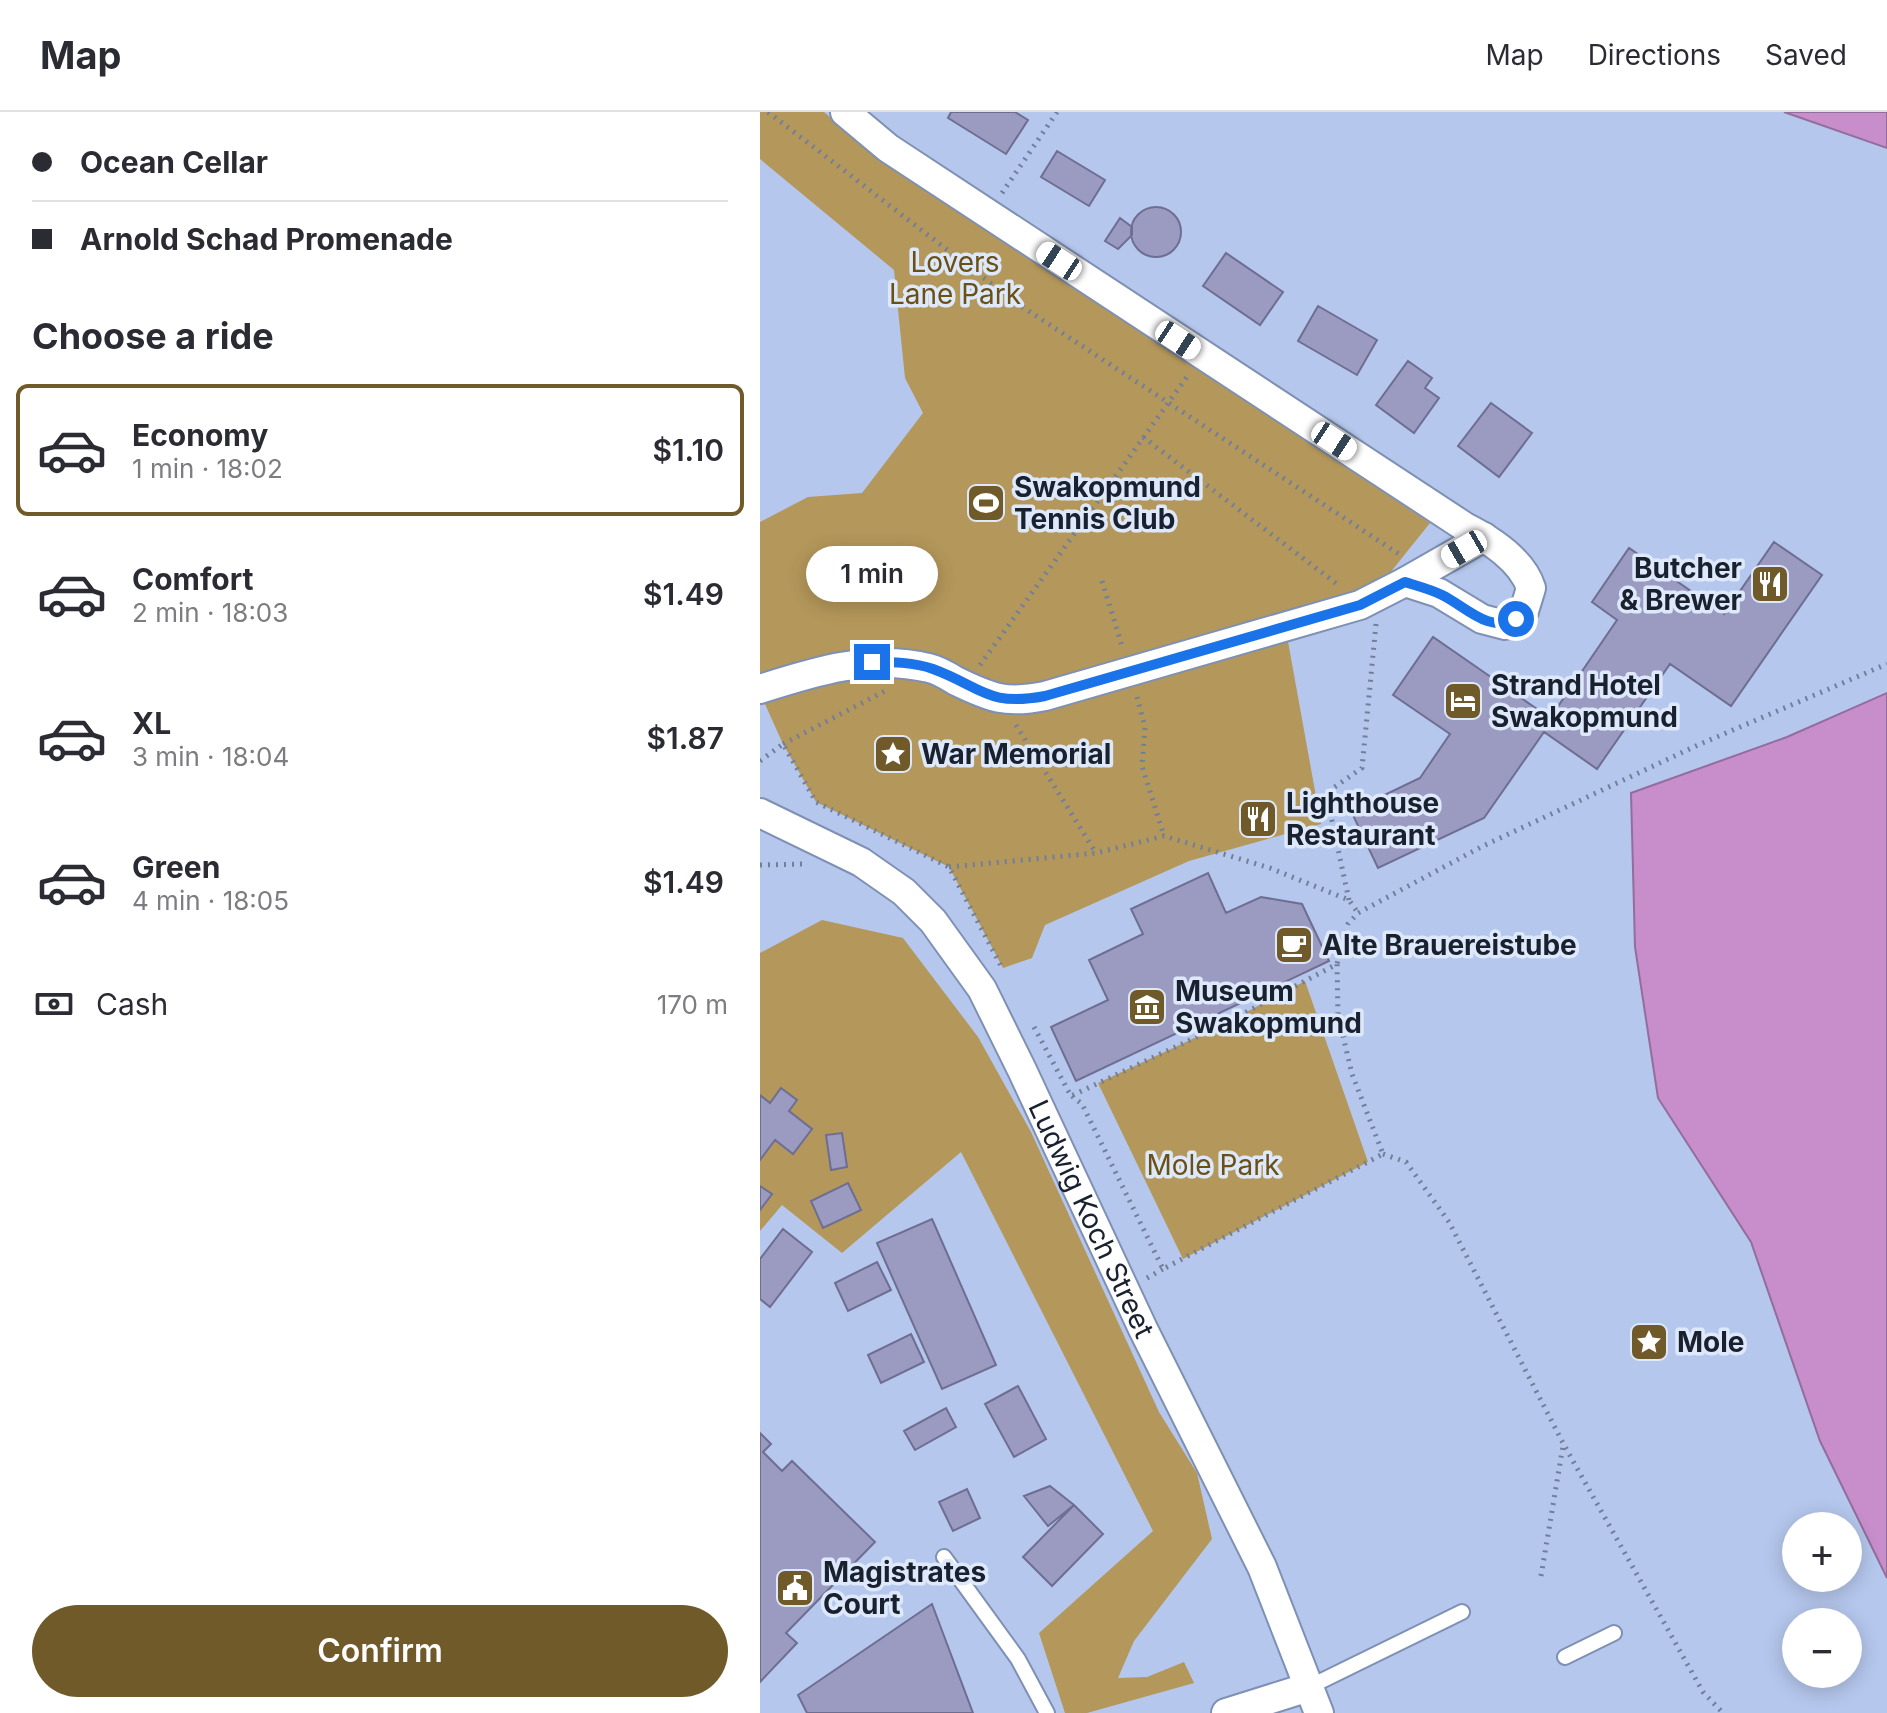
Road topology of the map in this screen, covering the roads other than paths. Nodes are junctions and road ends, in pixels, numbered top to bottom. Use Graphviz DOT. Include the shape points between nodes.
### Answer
graph roads {
  1 [pos="845,112"];
  2 [pos="1484,537"];
  3 [pos="1405,582"];
  4 [pos="760,689"];
  5 [pos="760,813"];
  6 [pos="944,1557"];
  7 [pos="1462,1612"];
  8 [pos="1614,1633"];
  9 [pos="1565,1657"];
  10 [pos="1314,1700"];
  11 [pos="1047,1713"];
  12 [pos="1226,1713"];
  1 -- 2 [label="street" via="888,148 987,214"];
  2 -- 3 [label="street"];
  2 -- 3 [label="street" via="1528,579 1529,602 1516,619 1497,625 1439,593"];
  3 -- 4 [label="street" via="1360,605 1027,699 1004,701 932,669 872,662 824,668"];
  5 -- 10 [label="street, Ludwig Koch Street" via="861,862 904,892 933,921 982,989 1262,1567"];
  6 -- 11 [label="lane" via="1018,1659"];
  7 -- 10 [label="lane"];
  8 -- 9 [label="lane"];
  10 -- 12 [label="street"];
}
